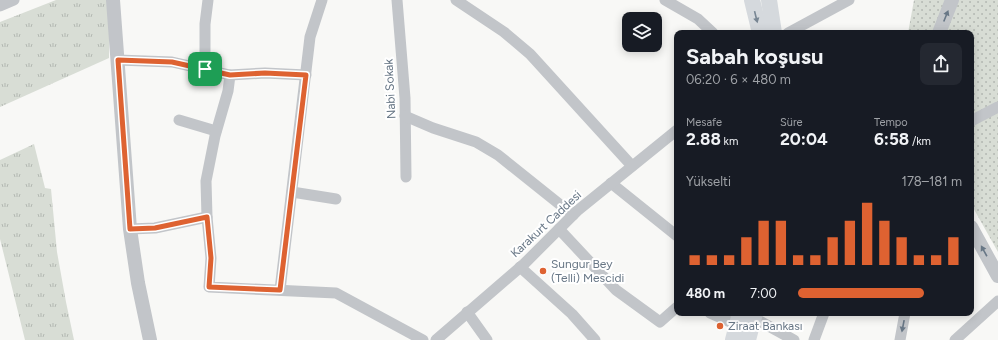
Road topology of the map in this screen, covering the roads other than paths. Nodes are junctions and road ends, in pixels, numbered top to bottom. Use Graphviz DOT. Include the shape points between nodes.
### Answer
graph roads {
  1 [pos="14,0"];
  2 [pos="113,0"];
  3 [pos="208,0"];
  4 [pos="322,0"];
  5 [pos="397,0"];
  6 [pos="456,0"];
  7 [pos="665,0"];
  8 [pos="752,0"];
  9 [pos="769,0"];
  10 [pos="849,0"];
  11 [pos="952,0"];
  12 [pos="0,6"];
  13 [pos="807,28"];
  14 [pos="710,30"];
  15 [pos="759,30"];
  16 [pos="774,30"];
  17 [pos="940,30"];
  18 [pos="118,60"];
  19 [pos="205,69"];
  20 [pos="230,75"];
  21 [pos="306,75"];
  22 [pos="998,107"];
  23 [pos="405,116"];
  24 [pos="974,119"];
  25 [pos="179,120"];
  26 [pos="216,131"];
  27 [pos="674,132"];
  28 [pos="632,166"];
  29 [pos="406,177"];
  30 [pos="611,184"];
  31 [pos="292,192"];
  32 [pos="336,199"];
  33 [pos="573,215"];
  34 [pos="207,217"];
  35 [pos="130,229"];
  36 [pos="559,229"];
  37 [pos="974,232"];
  38 [pos="674,234"];
  39 [pos="520,267"];
  40 [pos="998,276"];
  41 [pos="280,290"];
  42 [pos="998,301"];
  43 [pos="674,310"];
  44 [pos="467,312"];
  45 [pos="823,316"];
  46 [pos="904,316"];
  47 [pos="746,317"];
  48 [pos="145,319"];
  49 [pos="150,340"];
  50 [pos="158,340"];
  51 [pos="422,340"];
  52 [pos="436,340"];
  53 [pos="487,340"];
  54 [pos="595,340"];
  55 [pos="733,340"];
  56 [pos="748,340"];
  57 [pos="794,340"];
  58 [pos="814,340"];
  59 [pos="900,340"];
  60 [pos="955,340"];
  1 -- 12 [label="street"];
  2 -- 18 [label="street"];
  3 -- 19 [label="street"];
  4 -- 21 [label="street" via="310,37"];
  5 -- 23 [label="street, Nabi Sokak"];
  6 -- 28 [label="street" via="504,32 530,54"];
  7 -- 14 [label="street"];
  8 -- 15 [label="main road, one-way"];
  9 -- 16 [label="main road"];
  10 -- 13 [label="street"];
  17 -- 11 [label="street, one-way"];
  18 -- 19 [label="street" via="172,62"];
  18 -- 35 [label="street"];
  19 -- 20 [label="street"];
  20 -- 21 [label="street"];
  20 -- 26 [label="street"];
  21 -- 31 [label="street"];
  22 -- 24 [label="street"];
  23 -- 29 [label="street, Nabi Sokak"];
  23 -- 33 [label="street" via="476,142 498,155"];
  25 -- 26 [label="street"];
  26 -- 34 [label="street" via="206,180"];
  27 -- 28 [label="street, Karakurt Caddesi"];
  28 -- 30 [label="street, Karakurt Caddesi"];
  30 -- 33 [label="street, Karakurt Caddesi"];
  30 -- 38 [label="street"];
  31 -- 32 [label="street"];
  31 -- 41 [label="street"];
  33 -- 36 [label="street, Karakurt Caddesi"];
  34 -- 35 [label="street" via="155,228"];
  34 -- 41 [label="street" via="211,258 209,287"];
  35 -- 48 [label="street"];
  36 -- 39 [label="street, Karakurt Caddesi"];
  36 -- 43 [label="street" via="616,290 660,322"];
  40 -- 37 [label="street, one-way"];
  39 -- 44 [label="street, Karakurt Caddesi"];
  39 -- 54 [label="street" via="572,314"];
  41 -- 51 [label="street" via="336,293"];
  42 -- 60 [label="street"];
  44 -- 52 [label="street, Karakurt Caddesi"];
  44 -- 53 [label="street"];
  45 -- 58 [label="street"];
  46 -- 59 [label="street, one-way"];
  47 -- 55 [label="main road"];
  47 -- 56 [label="main road"];
  47 -- 57 [label="street"];
  48 -- 49 [label="street"];
  48 -- 50 [label="street"];
}
